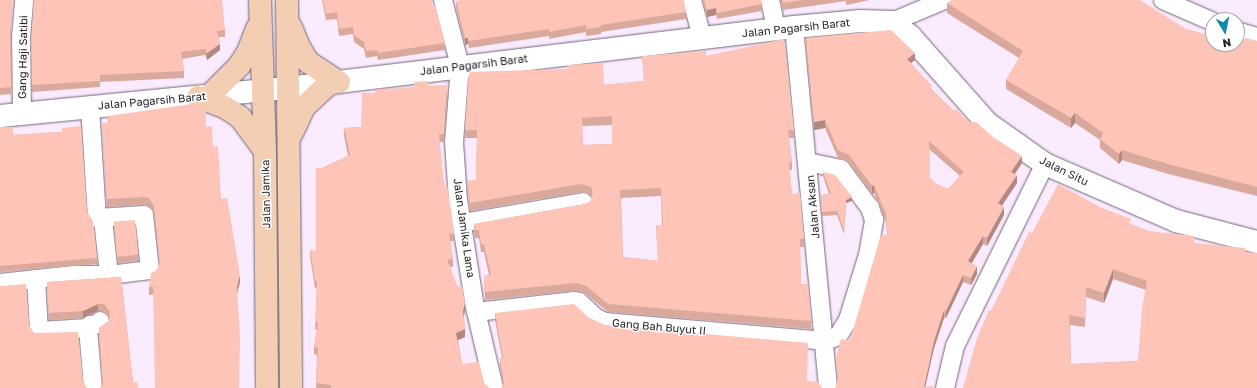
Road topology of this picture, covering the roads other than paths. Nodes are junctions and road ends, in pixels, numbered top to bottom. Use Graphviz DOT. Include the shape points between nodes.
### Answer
graph roads {
  1 [pos="24,0"];
  2 [pos="443,0"];
  3 [pos="692,0"];
  4 [pos="770,0"];
  5 [pos="944,0"];
  6 [pos="1163,0"];
  7 [pos="287,6"];
  8 [pos="260,7"];
  9 [pos="1205,18"];
  10 [pos="892,22"];
  11 [pos="785,28"];
  12 [pos="1245,33"];
  13 [pos="1257,37"];
  14 [pos="702,38"];
  15 [pos="460,66"];
  16 [pos="335,82"];
  17 [pos="288,88"];
  18 [pos="263,90"];
  19 [pos="204,96"];
  20 [pos="90,106"];
  21 [pos="22,114"];
  22 [pos="0,116"];
  23 [pos="290,139"];
  24 [pos="265,152"];
  25 [pos="808,162"];
  26 [pos="1045,164"];
  27 [pos="583,202"];
  28 [pos="103,219"];
  29 [pos="462,223"];
  30 [pos="1257,242"];
  31 [pos="109,275"];
  32 [pos="36,279"];
  33 [pos="0,283"];
  34 [pos="476,312"];
  35 [pos="825,341"];
  36 [pos="93,388"];
  37 [pos="268,388"];
  38 [pos="292,388"];
  39 [pos="494,388"];
  40 [pos="828,388"];
  41 [pos="945,388"];
  1 -- 21 [label="street, Gang Haji Satibi" via="21,37"];
  2 -- 15 [label="street, Jalan Jamika Lama"];
  3 -- 14 [label="street"];
  4 -- 11 [label="street, Jalan Aksan"];
  5 -- 10 [label="street, Jalan Pagarsih Barat"];
  6 -- 9 [label="street"];
  7 -- 16 [label="main road" via="296,41 304,57"];
  7 -- 17 [label="main road"];
  8 -- 18 [label="main road, Jalan Jamika"];
  8 -- 19 [label="main road" via="255,36 244,59"];
  10 -- 11 [label="street, Jalan Pagarsih Barat" via="861,21"];
  10 -- 26 [label="street, Jalan Situ" via="911,38 987,123"];
  11 -- 14 [label="street, Jalan Pagarsih Barat"];
  11 -- 25 [label="street, Jalan Aksan"];
  12 -- 13 [label="street"];
  14 -- 15 [label="street, Jalan Pagarsih Barat"];
  15 -- 16 [label="street, Jalan Pagarsih Barat"];
  15 -- 29 [label="street, Jalan Jamika Lama" via="454,142"];
  16 -- 17 [label="street, Jalan Pagarsih Barat"];
  16 -- 23 [label="main road" via="304,107 294,124"];
  17 -- 18 [label="street, Jalan Pagarsih Barat"];
  17 -- 23 [label="main road"];
  18 -- 19 [label="street, Jalan Pagarsih Barat"];
  18 -- 24 [label="main road, Jalan Jamika"];
  19 -- 20 [label="street, Jalan Pagarsih Barat"];
  19 -- 24 [label="main road" via="240,118 252,130"];
  20 -- 21 [label="street, Jalan Pagarsih Barat"];
  20 -- 28 [label="street" via="97,218"];
  21 -- 22 [label="street, Jalan Pagarsih Barat"];
  23 -- 38 [label="main road"];
  24 -- 37 [label="main road, Jalan Jamika"];
  25 -- 35 [label="street, Jalan Aksan"];
  25 -- 35 [label="street" via="842,169 870,208 874,220 868,255 848,320 838,336"];
  26 -- 30 [label="street, Jalan Situ" via="1176,221"];
  26 -- 41 [label="street" via="955,346"];
  27 -- 29 [label="street"];
  28 -- 31 [label="street"];
  28 -- 31 [label="street" via="142,215 145,217 150,270"];
  29 -- 34 [label="street, Jalan Jamika Lama"];
  31 -- 32 [label="street"];
  32 -- 33 [label="street"];
  32 -- 36 [label="street" via="39,331 94,325"];
  34 -- 35 [label="street, Gang Bah Buyut II" via="574,301 605,322"];
  34 -- 39 [label="street, Jalan Jamika Lama"];
  35 -- 40 [label="street, Jalan Aksan"];
}
